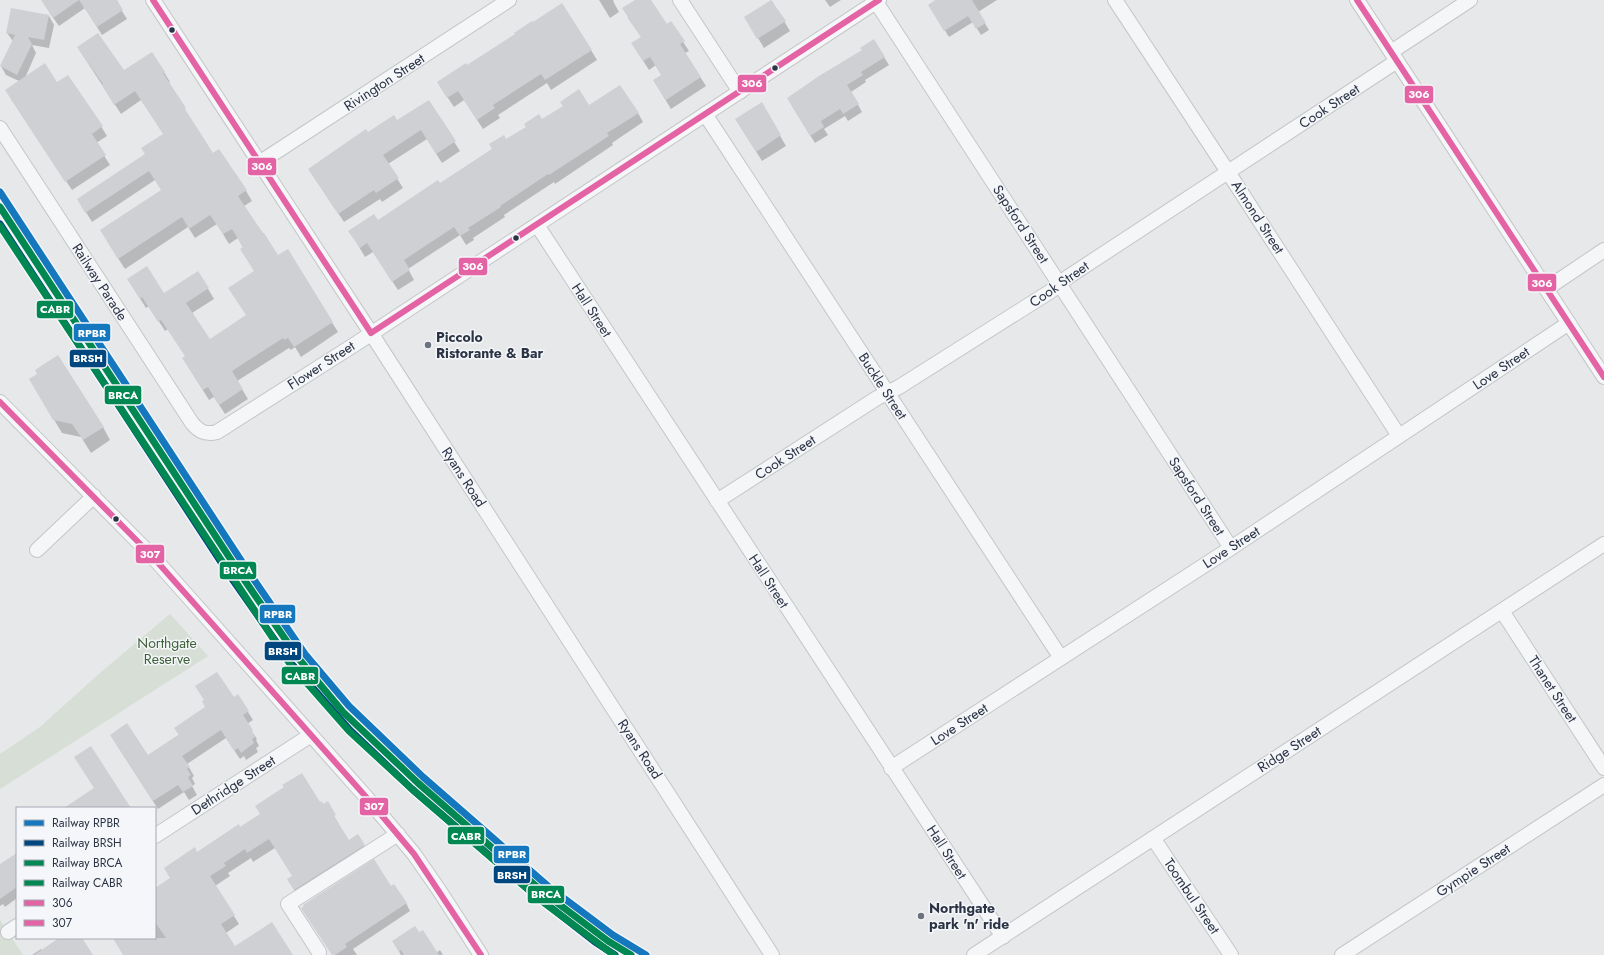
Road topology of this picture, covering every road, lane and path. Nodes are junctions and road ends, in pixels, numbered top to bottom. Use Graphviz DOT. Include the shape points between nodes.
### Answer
graph roads {
  1 [pos="152,0"];
  2 [pos="509,0"];
  3 [pos="680,0"];
  4 [pos="1114,0"];
  5 [pos="1357,0"];
  6 [pos="1470,0"];
  7 [pos="877,1"];
  8 [pos="1394,57"];
  9 [pos="740,92"];
  10 [pos="705,114"];
  11 [pos="0,128"];
  12 [pos="259,163"];
  13 [pos="1228,172"];
  14 [pos="536,225"];
  15 [pos="1604,250"];
  16 [pos="1060,284"];
  17 [pos="1546,289"];
  18 [pos="1569,323"];
  19 [pos="371,333"];
  20 [pos="1604,377"];
  21 [pos="888,393"];
  22 [pos="0,402"];
  23 [pos="203,433"];
  24 [pos="1399,436"];
  25 [pos="94,496"];
  26 [pos="717,501"];
  27 [pos="1604,544"];
  28 [pos="1231,548"];
  29 [pos="36,550"];
  30 [pos="1502,611"];
  31 [pos="1061,658"];
  32 [pos="311,735"];
  33 [pos="891,768"];
  34 [pos="1604,768"];
  35 [pos="1604,785"];
  36 [pos="398,834"];
  37 [pos="156,835"];
  38 [pos="1153,838"];
  39 [pos="1003,937"];
  40 [pos="319,952"];
  41 [pos="481,955"];
  42 [pos="772,955"];
  43 [pos="974,955"];
  44 [pos="1231,955"];
  45 [pos="1342,955"];
  1 -- 12 [label="street, Ryans Road"];
  2 -- 12 [label="street, Rivington Street"];
  3 -- 9 [label="street"];
  4 -- 13 [label="street, Almond Street"];
  5 -- 8 [label="street"];
  6 -- 8 [label="street, Cook Street"];
  7 -- 9 [label="street, Flower Street"];
  7 -- 16 [label="street, Sapsford Street"];
  8 -- 13 [label="street, Cook Street"];
  8 -- 17 [label="street"];
  9 -- 10 [label="street, Flower Street"];
  10 -- 14 [label="street, Flower Street"];
  10 -- 21 [label="street, Buckle Street"];
  11 -- 23 [label="street, Railway Parade" via="192,423"];
  12 -- 19 [label="street, Ryans Road"];
  13 -- 16 [label="street, Cook Street"];
  13 -- 24 [label="street, Almond Street"];
  14 -- 19 [label="street, Flower Street"];
  14 -- 26 [label="street, Hall Street"];
  15 -- 17 [label="street"];
  16 -- 21 [label="street, Cook Street"];
  16 -- 28 [label="street, Sapsford Street"];
  17 -- 18 [label="street"];
  18 -- 20 [label="street"];
  18 -- 24 [label="street, Love Street"];
  19 -- 23 [label="street, Flower Street" via="217,432"];
  19 -- 42 [label="street, Ryans Road"];
  21 -- 26 [label="street, Cook Street"];
  21 -- 31 [label="street, Buckle Street"];
  22 -- 25 [label="street"];
  24 -- 28 [label="street, Love Street"];
  25 -- 29 [label="street"];
  25 -- 32 [label="street" via="157,562"];
  26 -- 33 [label="street, Hall Street"];
  27 -- 30 [label="street, Ridge Street"];
  28 -- 31 [label="street, Love Street"];
  30 -- 34 [label="street, Thanet Street"];
  30 -- 38 [label="street, Ridge Street"];
  31 -- 33 [label="street, Love Street"];
  32 -- 36 [label="street"];
  32 -- 37 [label="street, Dethridge Street"];
  33 -- 39 [label="street, Hall Street"];
  35 -- 45 [label="street, Gympie Street"];
  36 -- 40 [label="street" via="288,904"];
  36 -- 41 [label="street" via="440,890"];
  38 -- 39 [label="street, Ridge Street"];
  38 -- 44 [label="street, Toombul Street"];
  39 -- 43 [label="street, Ridge Street"];
}
